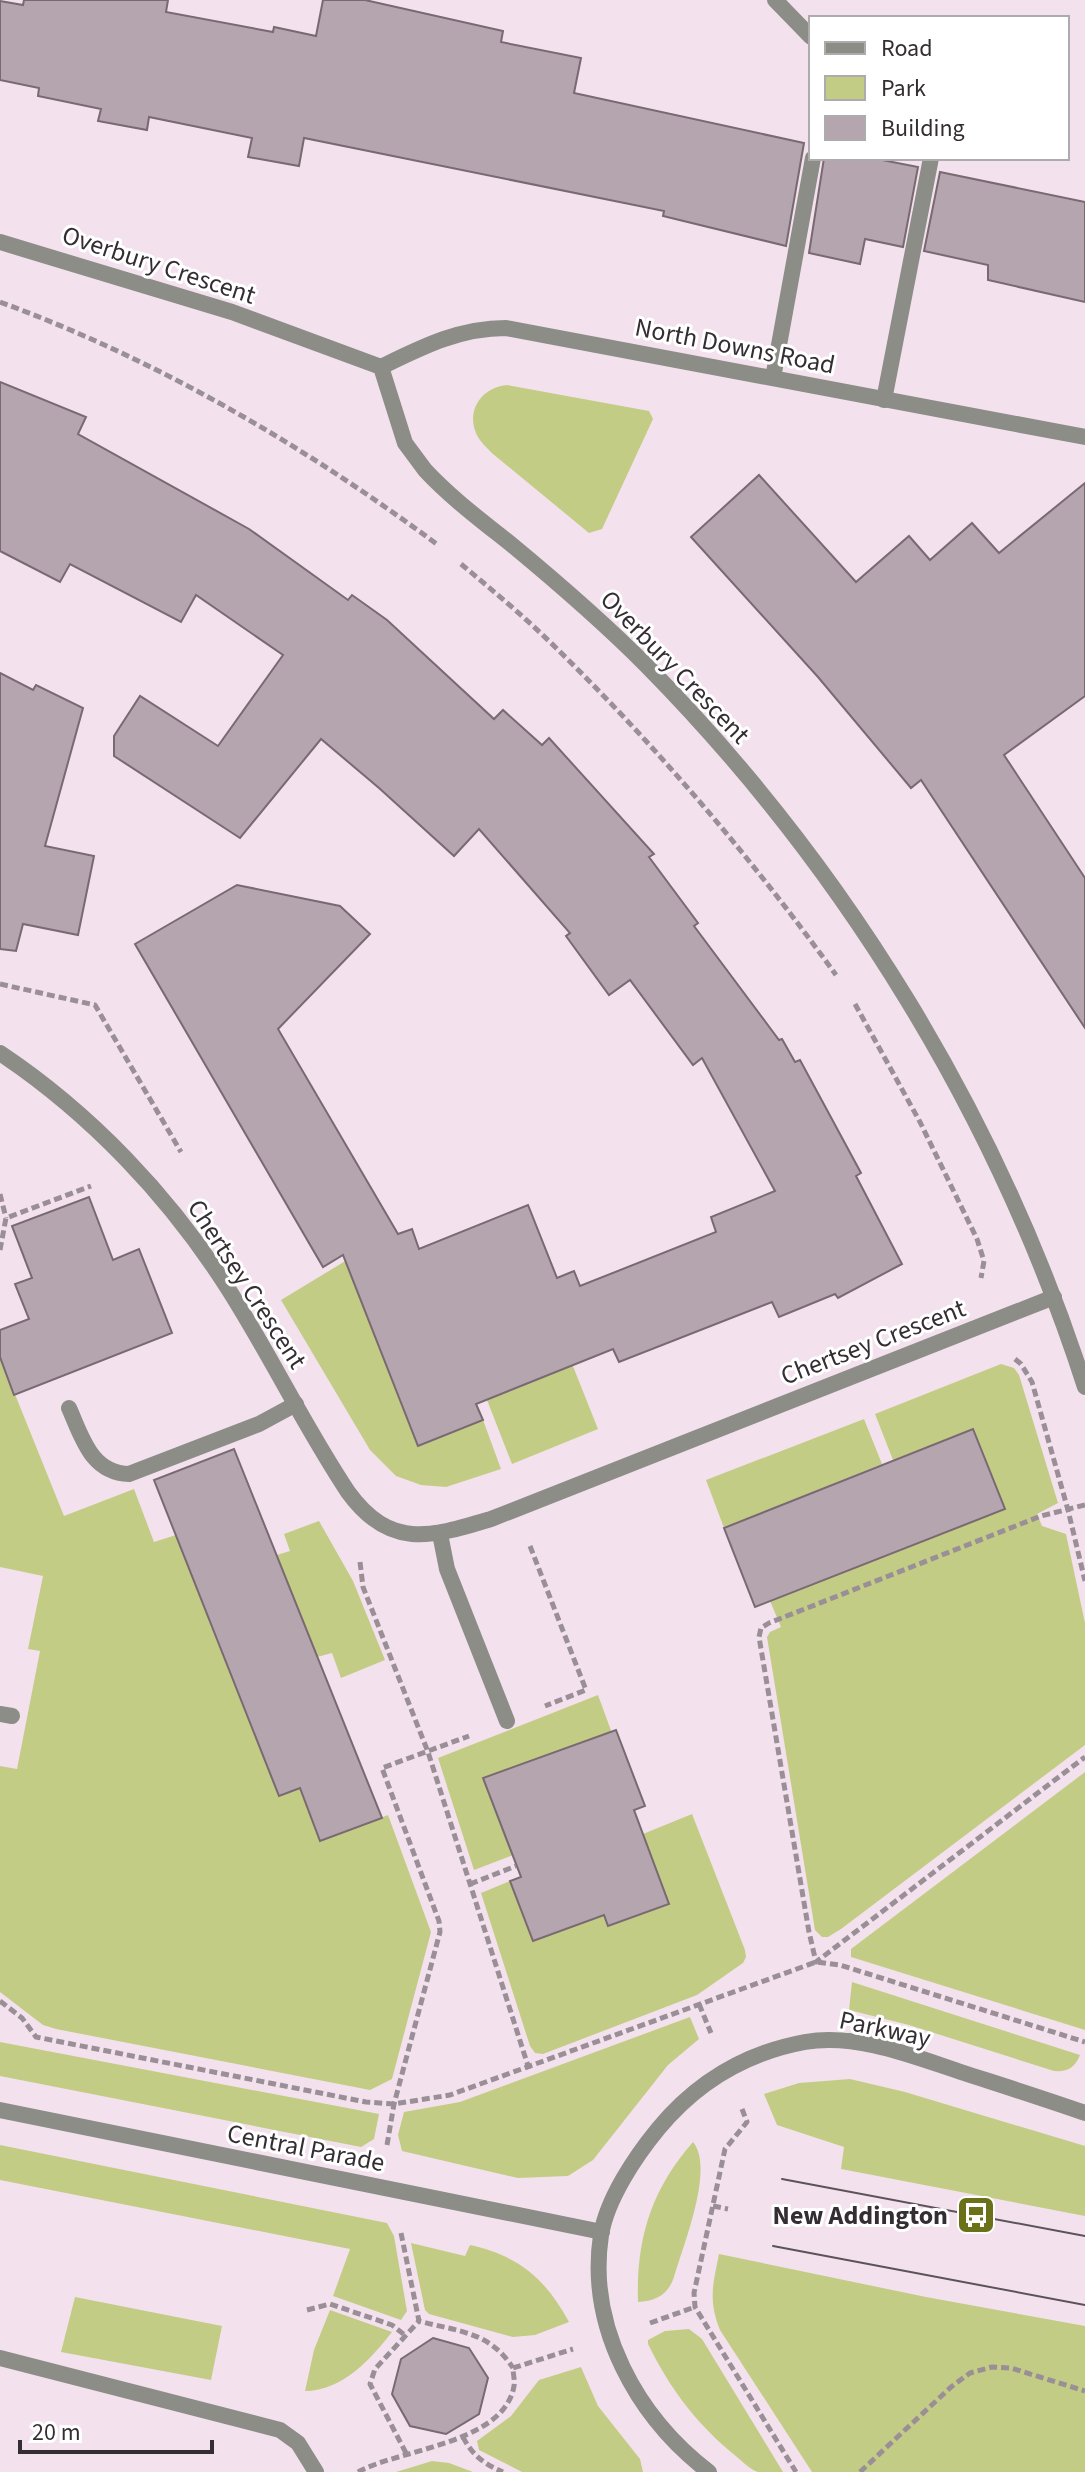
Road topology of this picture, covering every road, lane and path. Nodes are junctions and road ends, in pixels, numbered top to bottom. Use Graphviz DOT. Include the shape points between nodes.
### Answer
graph roads {
  1 [pos="775,0"];
  2 [pos="809,35"];
  3 [pos="813,160"];
  4 [pos="931,160"];
  5 [pos="0,242"];
  6 [pos="0,302"];
  7 [pos="381,367"];
  8 [pos="773,378"];
  9 [pos="884,400"];
  10 [pos="1085,437"];
  11 [pos="447,552"];
  12 [pos="456,559"];
  13 [pos="842,982"];
  14 [pos="0,984"];
  15 [pos="853,1001"];
  16 [pos="0,1053"];
  17 [pos="187,1161"];
  18 [pos="129,1163"];
  19 [pos="0,1194"];
  20 [pos="6,1218"];
  21 [pos="0,1250"];
  22 [pos="975,1286"];
  23 [pos="1054,1297"];
  24 [pos="1008,1357"];
  25 [pos="1085,1387"];
  26 [pos="296,1404"];
  27 [pos="69,1408"];
  28 [pos="1085,1505"];
  29 [pos="1068,1510"];
  30 [pos="377,1521"];
  31 [pos="440,1534"];
  32 [pos="529,1543"];
  33 [pos="1085,1581"];
  34 [pos="507,1721"];
  35 [pos="428,1752"];
  36 [pos="1085,1757"];
  37 [pos="516,1866"];
  38 [pos="470,1884"];
  39 [pos="816,1962"];
  40 [pos="0,2001"];
  41 [pos="699,2004"];
  42 [pos="1085,2042"];
  43 [pos="529,2069"];
  44 [pos="725,2070"];
  45 [pos="394,2104"];
  46 [pos="0,2110"];
  47 [pos="1085,2113"];
  48 [pos="391,2189"];
  49 [pos="713,2206"];
  50 [pos="728,2209"];
  51 [pos="602,2232"];
  52 [pos="695,2307"];
  53 [pos="307,2310"];
  54 [pos="419,2321"];
  55 [pos="406,2336"];
  56 [pos="610,2337"];
  57 [pos="0,2358"];
  58 [pos="513,2368"];
  59 [pos="1085,2391"];
  60 [pos="463,2437"];
  61 [pos="406,2453"];
  62 [pos="316,2472"];
  63 [pos="358,2472"];
  64 [pos="503,2472"];
  65 [pos="709,2472"];
  66 [pos="796,2472"];
  67 [pos="860,2472"];
  1 -- 2 [label="street"];
  3 -- 8 [label="street"];
  4 -- 9 [label="street"];
  5 -- 7 [label="street, Overbury Crescent" via="232,312"];
  6 -- 11 [label="path" via="201,392 358,487"];
  7 -- 8 [label="street, North Downs Road" via="442,338 473,329 506,328"];
  7 -- 23 [label="street, Overbury Crescent" via="405,443 425,470 645,664 735,760 811,856 891,974 964,1098"];
  8 -- 9 [label="street, North Downs Road"];
  9 -- 10 [label="street, North Downs Road"];
  12 -- 13 [label="path" via="612,704 753,865"];
  14 -- 17 [label="path" via="95,1005"];
  15 -- 22 [label="path" via="977,1239 984,1267"];
  16 -- 18 [label="street, Chertsey Crescent"];
  18 -- 20 [label="path" via="106,1180"];
  18 -- 26 [label="street, Chertsey Crescent" via="202,1251"];
  19 -- 20 [label="path"];
  20 -- 21 [label="path"];
  23 -- 25 [label="street, Overbury Crescent"];
  23 -- 31 [label="street, Chertsey Crescent" via="491,1519"];
  24 -- 29 [label="path" via="1021,1364 1032,1382"];
  26 -- 27 [label="street" via="259,1424 129,1474 116,1474 95,1460"];
  26 -- 30 [label="street, Chertsey Crescent" via="348,1492"];
  28 -- 29 [label="path"];
  29 -- 33 [label="path"];
  29 -- 39 [label="path" via="1041,1516 761,1628"];
  30 -- 31 [label="street, Chertsey Crescent" via="401,1532"];
  30 -- 35 [label="path" via="360,1573"];
  31 -- 34 [label="street" via="447,1569"];
  32 -- 34 [label="path" via="586,1690"];
  34 -- 35 [label="path"];
  35 -- 38 [label="path"];
  35 -- 45 [label="path" via="382,1768 440,1932"];
  36 -- 39 [label="path"];
  37 -- 38 [label="path"];
  38 -- 43 [label="path"];
  39 -- 41 [label="path"];
  39 -- 42 [label="path"];
  40 -- 45 [label="path" via="36,2037"];
  41 -- 43 [label="path"];
  41 -- 44 [label="path"];
  43 -- 45 [label="path" via="450,2095"];
  44 -- 47 [label="street, Parkway" via="778,2048 835,2040 910,2055"];
  44 -- 49 [label="path" via="747,2122 725,2149"];
  44 -- 51 [label="street, Parkway" via="677,2106 639,2152"];
  45 -- 48 [label="path" via="386,2148"];
  46 -- 48 [label="street, Central Parade"];
  48 -- 51 [label="street, Central Parade"];
  48 -- 54 [label="path"];
  49 -- 50 [label="path"];
  49 -- 52 [label="path"];
  51 -- 56 [label="street, Parkway" via="601,2300"];
  52 -- 56 [label="path"];
  52 -- 66 [label="path"];
  53 -- 55 [label="path" via="330,2304 392,2325"];
  54 -- 55 [label="path"];
  54 -- 58 [label="path" via="488,2340"];
  55 -- 61 [label="path" via="375,2369 370,2384"];
  56 -- 58 [label="path"];
  56 -- 65 [label="street, Parkway" via="642,2400"];
  57 -- 62 [label="street" via="280,2430 298,2443"];
  58 -- 60 [label="path" via="514,2387 507,2403"];
  59 -- 67 [label="path" via="1011,2368 970,2373"];
  60 -- 61 [label="path"];
  60 -- 64 [label="path" via="480,2460"];
  61 -- 63 [label="path"];
}
